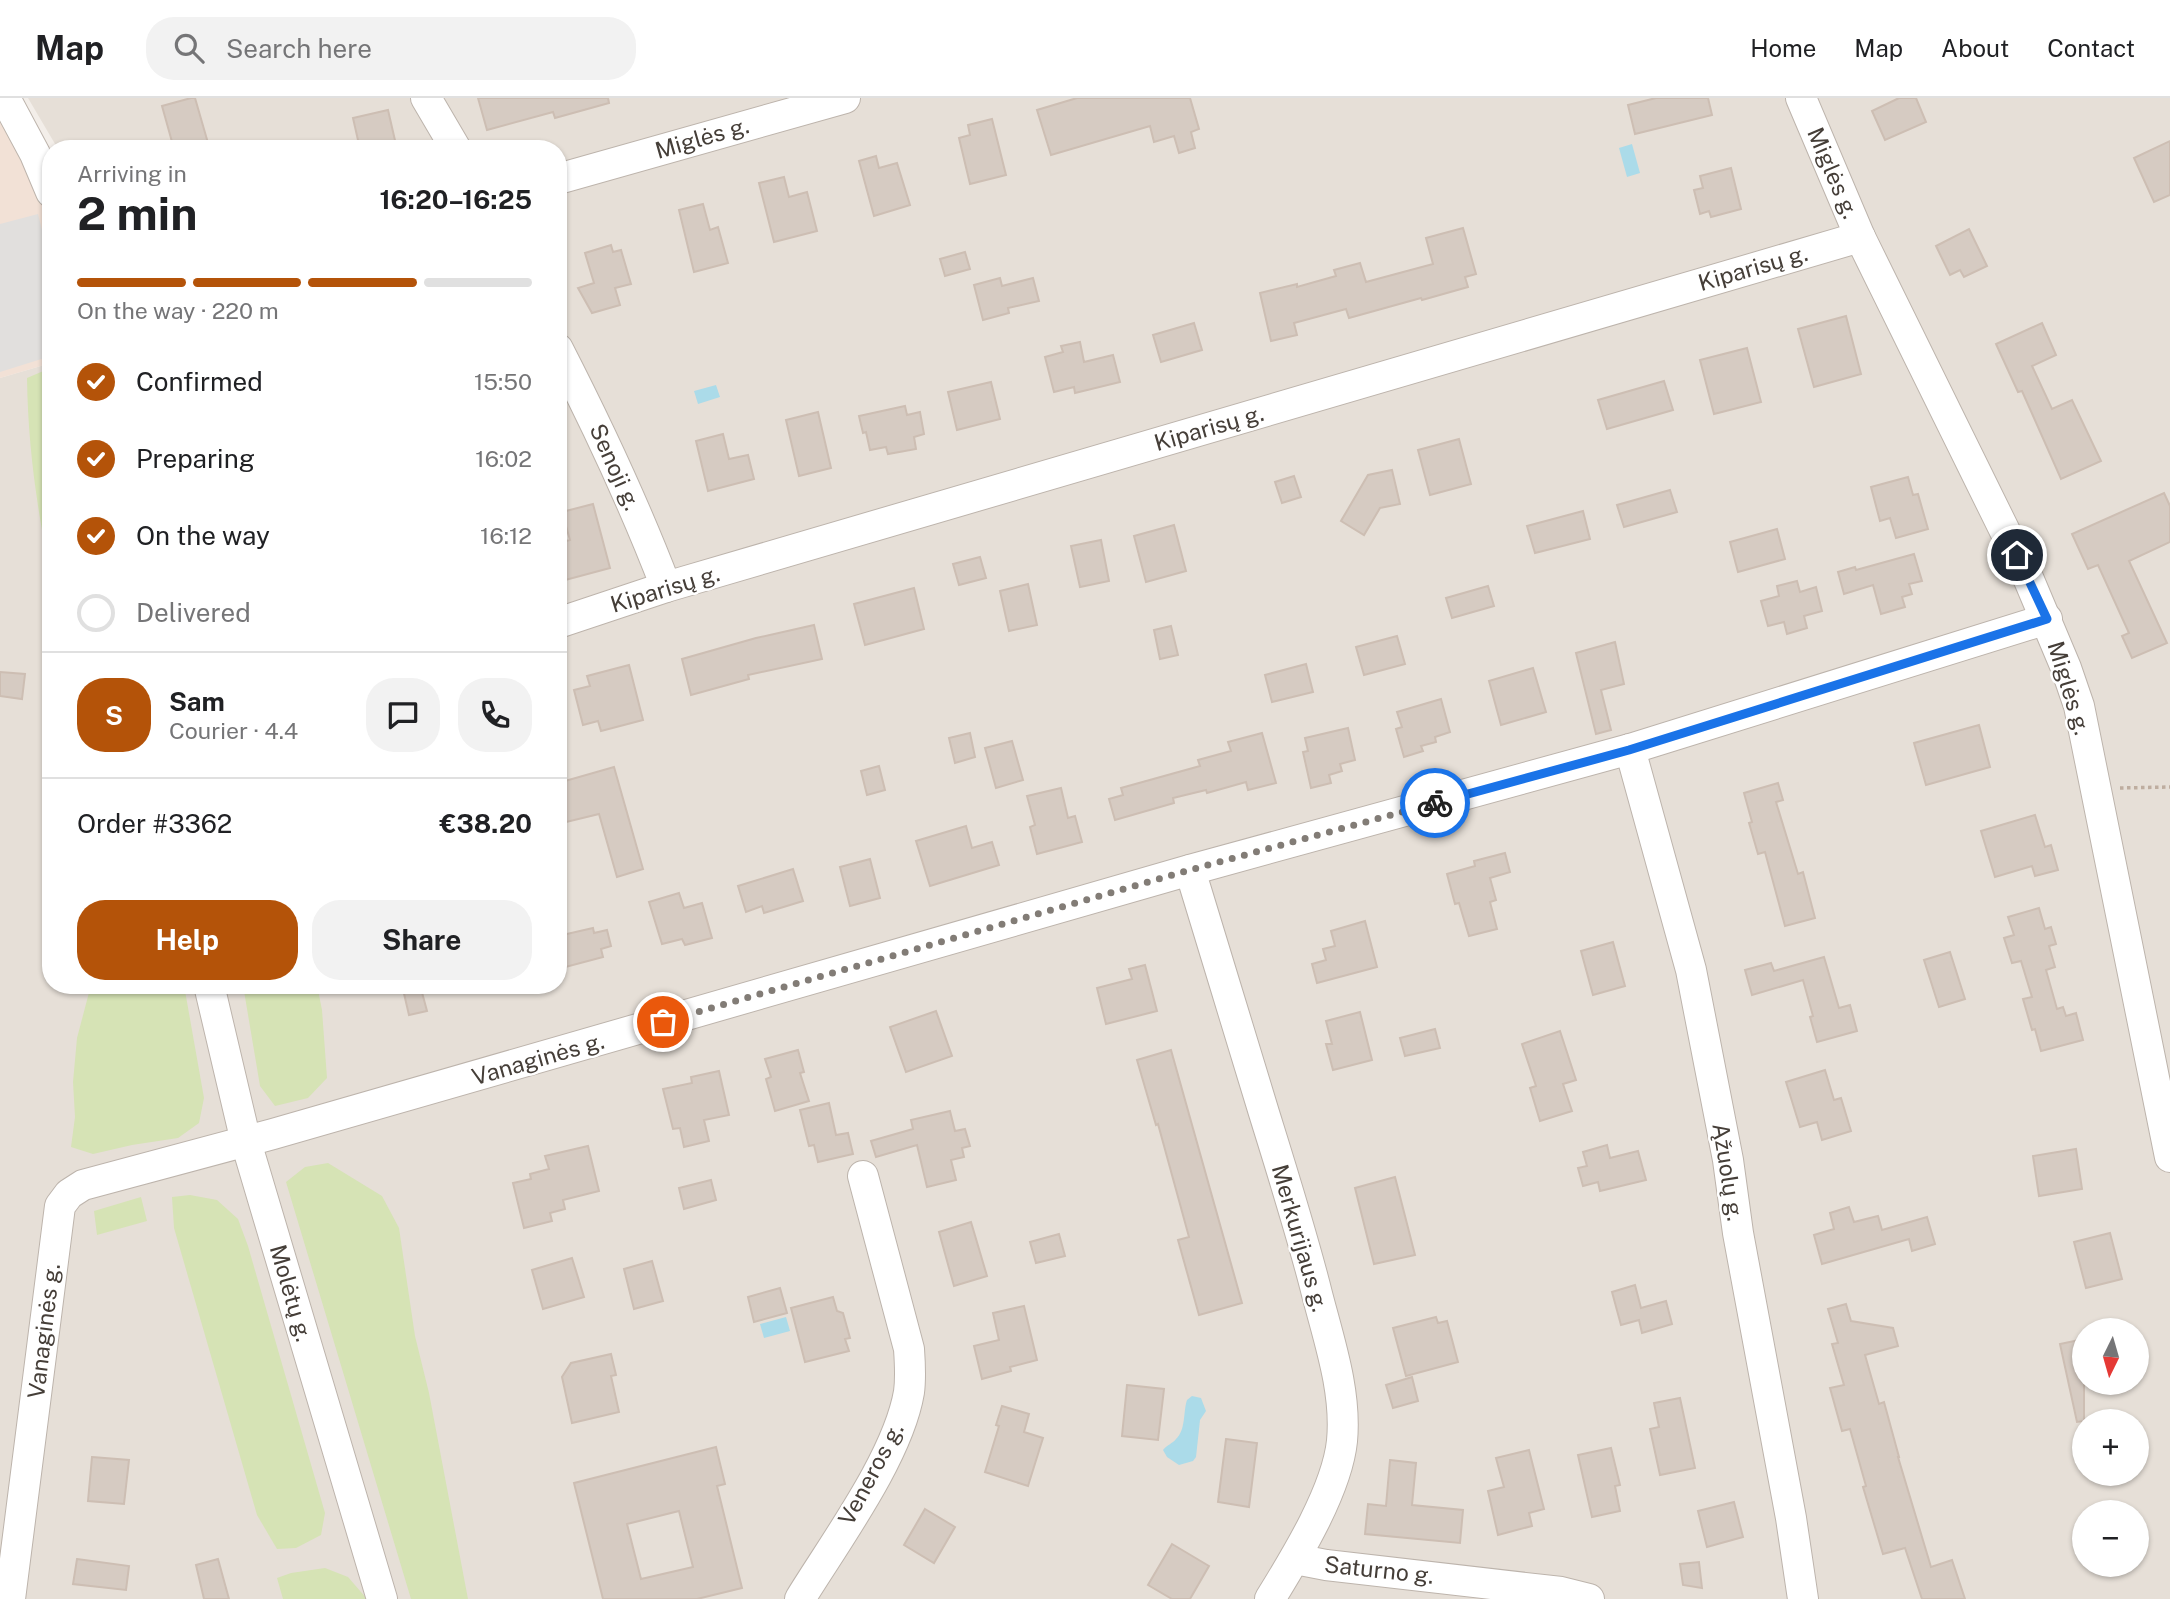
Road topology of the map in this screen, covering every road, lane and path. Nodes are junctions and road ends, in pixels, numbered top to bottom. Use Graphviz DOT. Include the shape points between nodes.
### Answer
graph roads {
  1 [pos="5,98"];
  2 [pos="426,98"];
  3 [pos="845,98"];
  4 [pos="1801,98"];
  5 [pos="451,140"];
  6 [pos="42,171"];
  7 [pos="567,176"];
  8 [pos="1860,237"];
  9 [pos="567,367"];
  10 [pos="666,587"];
  11 [pos="2047,619"];
  12 [pos="567,620"];
  13 [pos="1629,750"];
  14 [pos="2095,787"];
  15 [pos="2170,787"];
  16 [pos="1190,870"];
  17 [pos="211,994"];
  18 [pos="246,1142"];
  19 [pos="2170,1157"];
  20 [pos="863,1176"];
  21 [pos="1295,1559"];
  22 [pos="10,1599"];
  23 [pos="382,1599"];
  24 [pos="800,1599"];
  25 [pos="1270,1599"];
  26 [pos="1589,1599"];
  27 [pos="1803,1599"];
  1 -- 6 [label="street"];
  2 -- 5 [label="street"];
  3 -- 7 [label="street, Miglės g."];
  4 -- 8 [label="street, Miglės g."];
  8 -- 10 [label="street, Kiparisų g."];
  8 -- 11 [label="street, Miglės g."];
  9 -- 10 [label="street, Senoji g."];
  10 -- 12 [label="street, Kiparisų g."];
  11 -- 13 [label="street, Vanaginės g."];
  11 -- 14 [label="street, Miglės g." via="2079,706"];
  13 -- 16 [label="street, Vanaginės g."];
  13 -- 27 [label="street, Ąžuolų g." via="1690,970 1728,1160"];
  14 -- 15 [label="path"];
  14 -- 19 [label="street, Miglės g."];
  16 -- 18 [label="street, Vanaginės g."];
  16 -- 21 [label="street, Merkurijaus g." via="1304,1245 1341,1402 1338,1464"];
  17 -- 18 [label="street, Molėtų g."];
  18 -- 22 [label="street, Vanaginės g." via="83,1185 60,1206"];
  18 -- 23 [label="street, Molėtų g."];
  20 -- 24 [label="street, Veneros g." via="909,1349 909,1392 883,1461"];
  21 -- 25 [label="street, Merkurijaus g."];
  21 -- 26 [label="street, Saturno g."];
}
